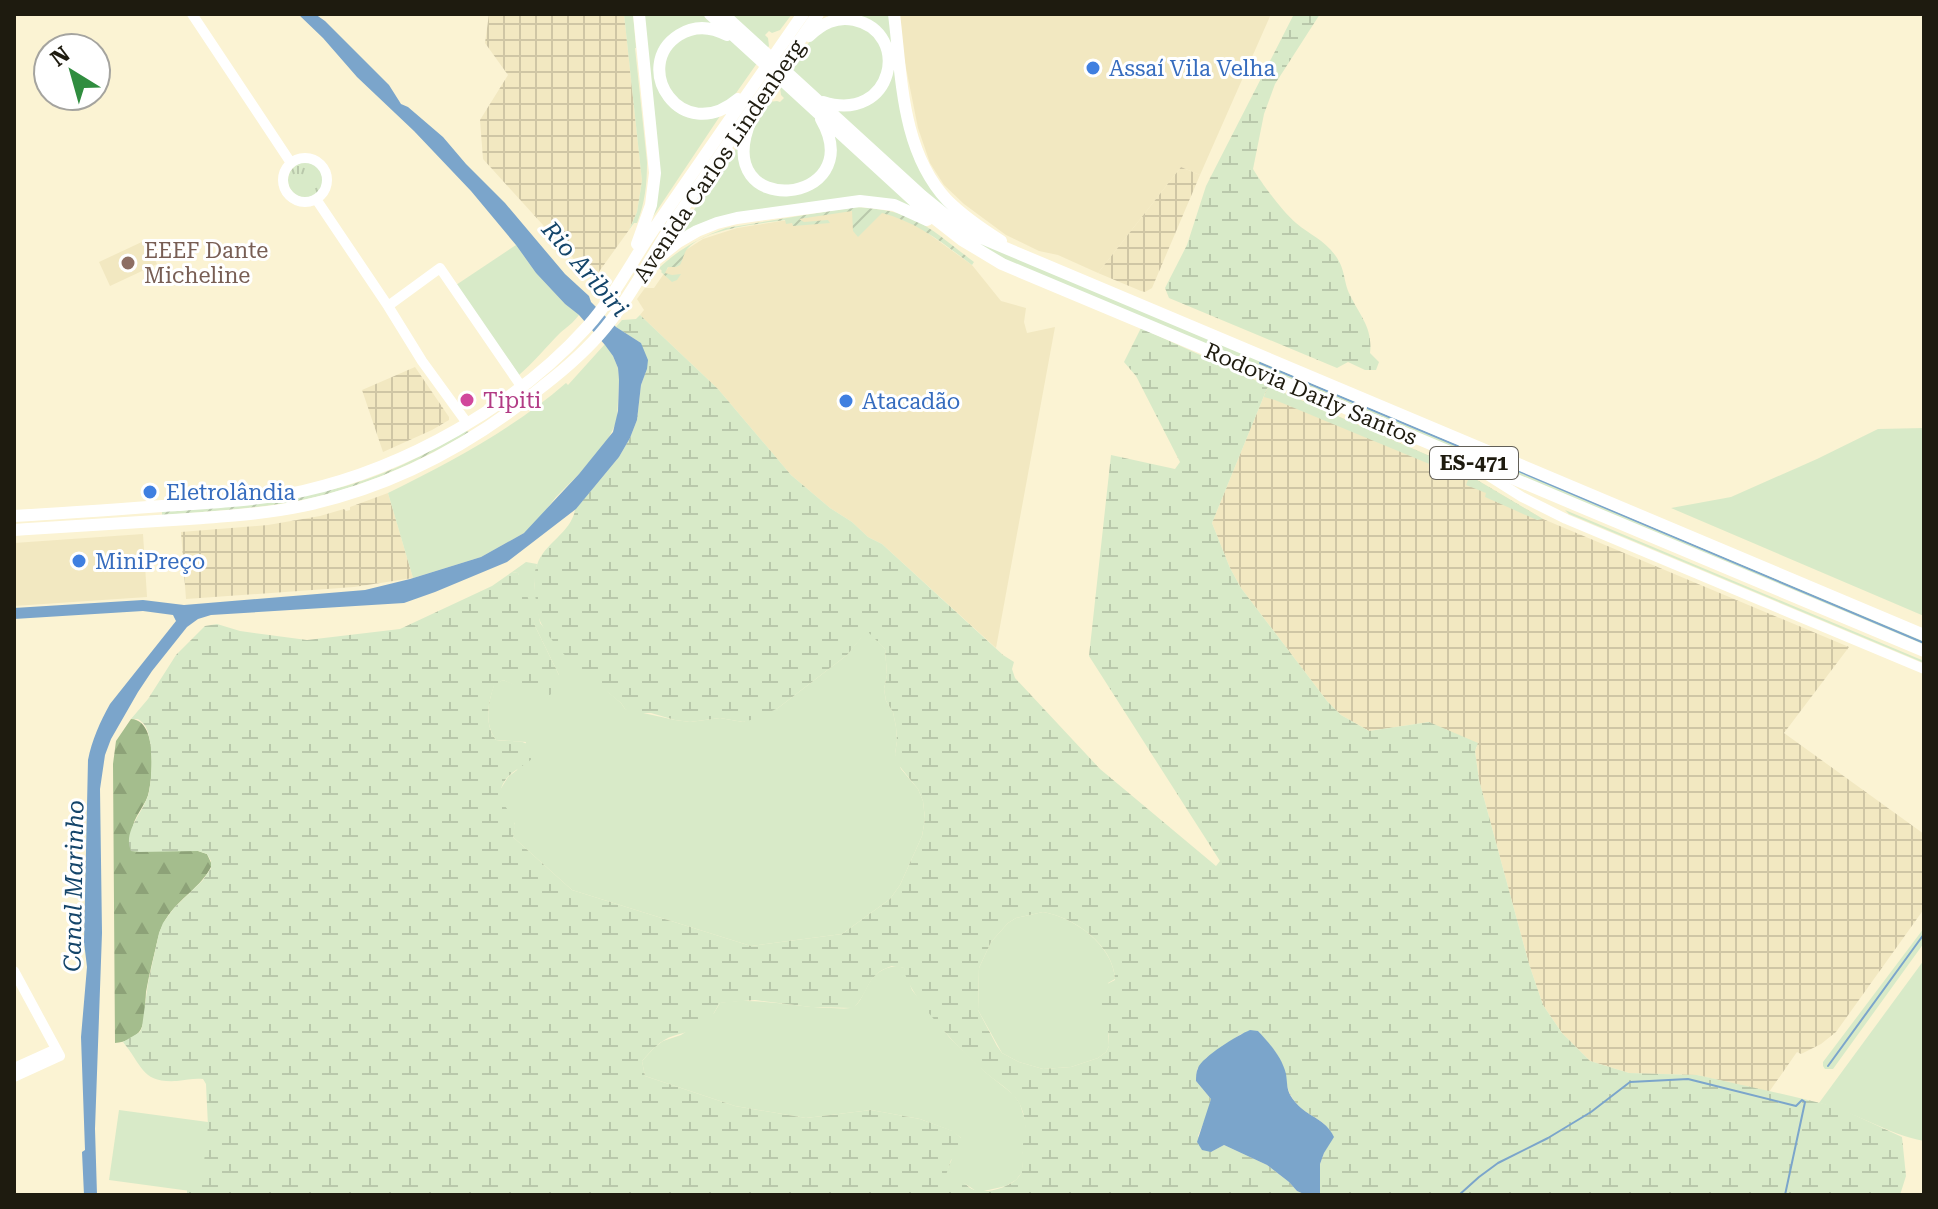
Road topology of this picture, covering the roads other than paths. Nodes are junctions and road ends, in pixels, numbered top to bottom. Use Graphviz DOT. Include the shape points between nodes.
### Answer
graph roads {
  1 [pos="192,14"];
  2 [pos="639,14"];
  3 [pos="710,14"];
  4 [pos="800,14"];
  5 [pos="818,14"];
  6 [pos="894,14"];
  7 [pos="728,17"];
  8 [pos="739,41"];
  9 [pos="786,49"];
  10 [pos="753,86"];
  11 [pos="759,100"];
  12 [pos="815,105"];
  13 [pos="291,163"];
  14 [pos="896,178"];
  15 [pos="316,199"];
  16 [pos="992,258"];
  17 [pos="1032,258"];
  18 [pos="624,277"];
  19 [pos="639,279"];
  20 [pos="388,306"];
  21 [pos="521,386"];
  22 [pos="467,423"];
  23 [pos="476,435"];
  24 [pos="1455,455"];
  25 [pos="14,516"];
  26 [pos="14,530"];
  27 [pos="1924,635"];
  28 [pos="1924,651"];
  29 [pos="1924,669"];
  30 [pos="14,971"];
  31 [pos="58,1052"];
  32 [pos="14,1068"];
  33 [pos="14,1077"];
  1 -- 13 [label="street"];
  2 -- 18 [label="main road" via="654,184"];
  3 -- 8 [label="main road"];
  4 -- 9 [label="main road"];
  5 -- 9 [label="main road, Avenida Carlos Lindenberg"];
  6 -- 17 [label="main road" via="907,120 927,172 962,214"];
  7 -- 12 [label="main road, ES-471"];
  8 -- 10 [label="main road" via="705,28 689,30 666,49 660,79 674,104 705,115 728,108"];
  8 -- 12 [label="main road, ES-471"];
  9 -- 10 [label="main road, Avenida Carlos Lindenberg"];
  9 -- 11 [label="main road, Avenida Carlos Lindenberg"];
  9 -- 12 [label="main road" via="838,19 862,22 883,41 888,71 873,96 845,107"];
  10 -- 18 [label="main road, Avenida Carlos Lindenberg"];
  11 -- 12 [label="main road" via="745,134 745,161 757,180 782,191 813,182 829,159 830,142"];
  11 -- 19 [label="main road, Avenida Carlos Lindenberg"];
  12 -- 14 [label="main road, ES-471"];
  13 -- 15 [label="street" via="283,177 287,194 300,202"];
  13 -- 15 [label="street" via="308,159 322,167 326,187"];
  14 -- 16 [label="main road, Rodovia Darly Santos / ES-471" via="943,226"];
  14 -- 17 [label="main road, Rodovia Darly Santos / ES-471" via="958,225"];
  15 -- 20 [label="street"];
  16 -- 19 [label="main road" via="970,250 911,211 851,201 717,223 669,248"];
  16 -- 24 [label="main road, Rodovia Darly Santos / ES-471"];
  17 -- 27 [label="main road, Rodovia Darly Santos / ES-471"];
  18 -- 21 [label="main road, Avenida Carlos Lindenberg" via="585,329"];
  19 -- 23 [label="main road, Avenida Carlos Lindenberg" via="578,357"];
  20 -- 21 [label="street" via="440,268"];
  20 -- 22 [label="street"];
  21 -- 22 [label="main road, Avenida Carlos Lindenberg"];
  22 -- 23 [label="main road"];
  22 -- 25 [label="main road, Avenida Carlos Lindenberg" via="390,463 300,491"];
  23 -- 26 [label="main road, Avenida Carlos Lindenberg" via="386,481 292,508"];
  24 -- 28 [label="main road, Rodovia Darly Santos / ES-471"];
  24 -- 29 [label="street" via="1566,519"];
  30 -- 31 [label="street"];
  31 -- 32 [label="street"];
  31 -- 33 [label="street"];
}
